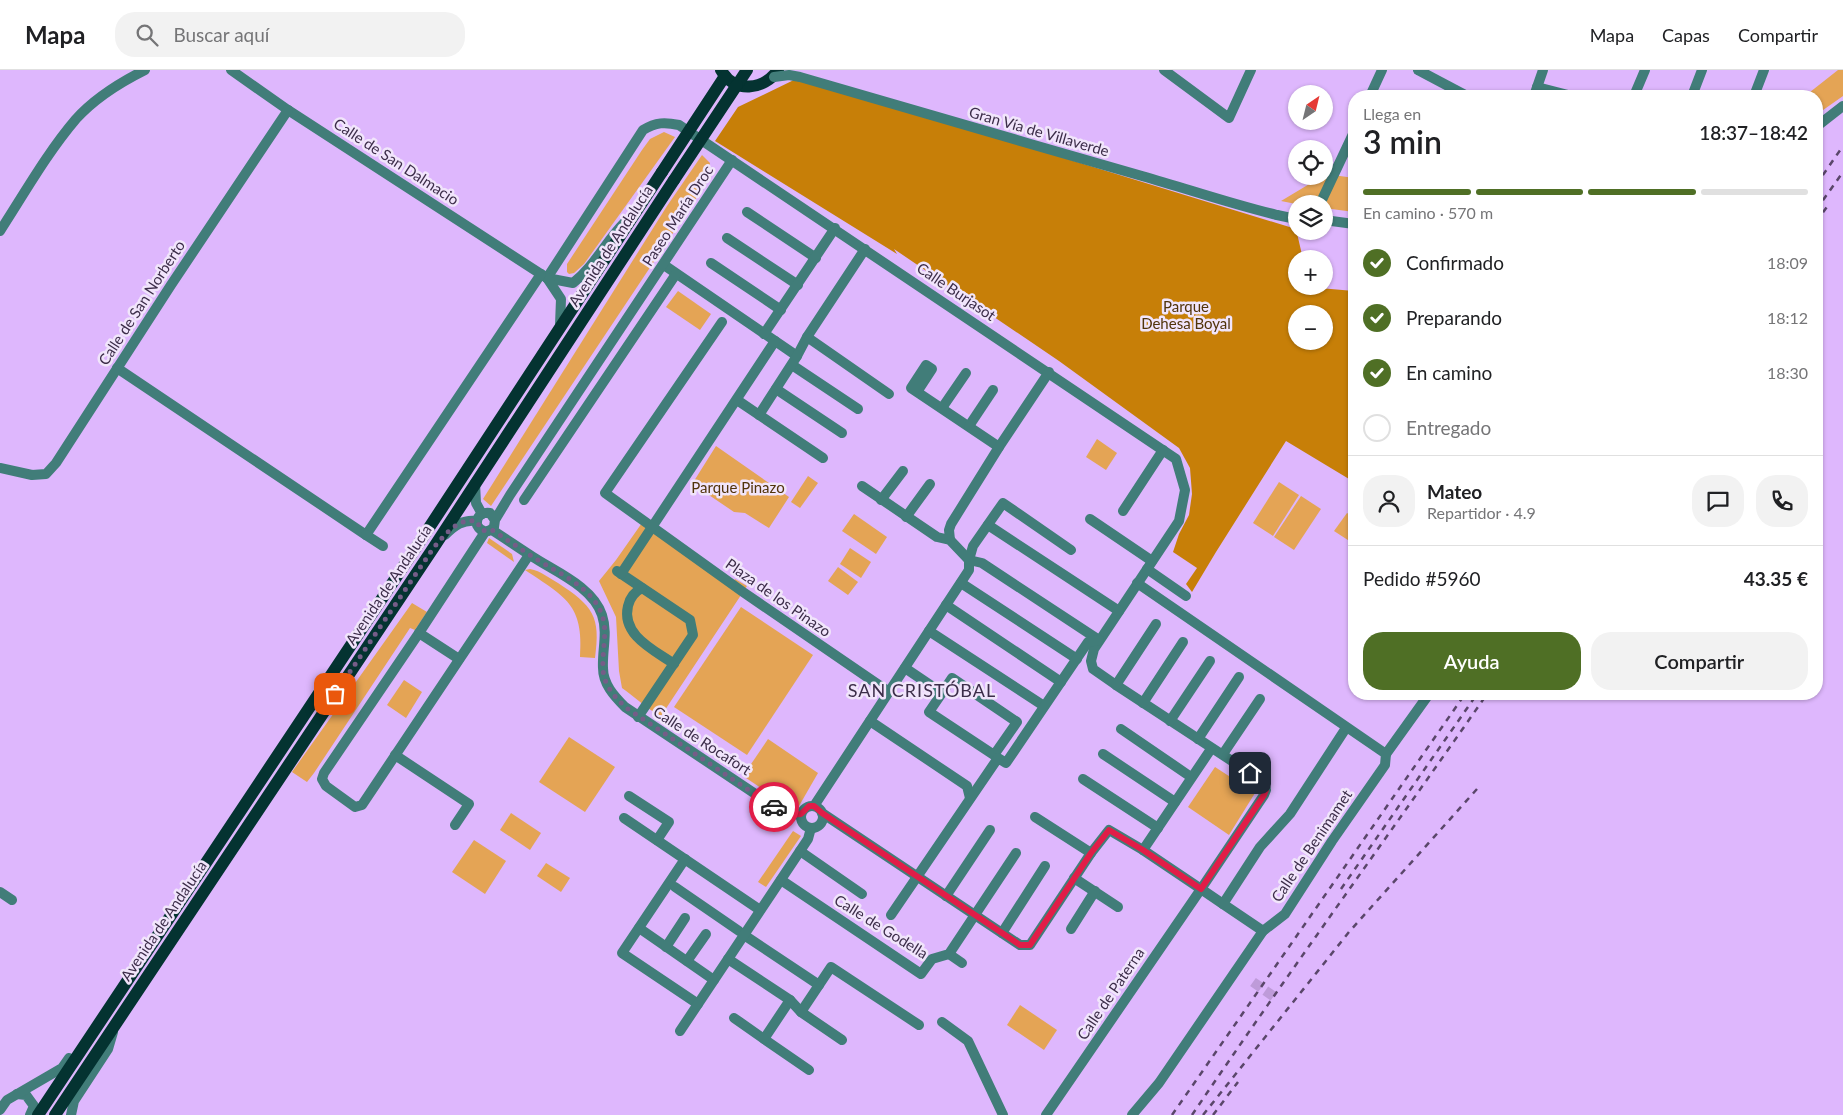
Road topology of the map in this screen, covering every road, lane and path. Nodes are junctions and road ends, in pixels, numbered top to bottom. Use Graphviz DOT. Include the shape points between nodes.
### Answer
graph roads {
  1 [pos="146,70"];
  2 [pos="231,70"];
  3 [pos="746,70"];
  4 [pos="798,70"];
  5 [pos="1164,70"];
  6 [pos="1251,70"];
  7 [pos="1382,70"];
  8 [pos="1418,70"];
  9 [pos="1542,70"];
  10 [pos="1645,70"];
  11 [pos="1702,70"];
  12 [pos="1764,70"];
  13 [pos="725,72"];
  14 [pos="776,73"];
  15 [pos="737,84"];
  16 [pos="1373,90"];
  17 [pos="1456,90"];
  18 [pos="1536,90"];
  19 [pos="1637,90"];
  20 [pos="1694,90"];
  21 [pos="1756,90"];
  22 [pos="1843,107"];
  23 [pos="288,110"];
  24 [pos="1823,123"];
  25 [pos="1348,145"];
  26 [pos="732,160"];
  27 [pos="1324,195"];
  28 [pos="747,212"];
  29 [pos="634,213"];
  30 [pos="1278,213"];
  31 [pos="1288,214"];
  32 [pos="1288,217"];
  33 [pos="1333,221"];
  34 [pos="1348,223"];
  35 [pos="1333,226"];
  36 [pos="835,228"];
  37 [pos="1348,228"];
  38 [pos="0,231"];
  39 [pos="727,238"];
  40 [pos="865,249"];
  41 [pos="816,258"];
  42 [pos="711,263"];
  43 [pos="664,265"];
  44 [pos="676,274"];
  45 [pos="544,276"];
  46 [pos="798,285"];
  47 [pos="781,310"];
  48 [pos="722,322"];
  49 [pos="560,325"];
  50 [pos="764,334"];
  51 [pos="806,337"];
  52 [pos="775,341"];
  53 [pos="795,360"];
  54 [pos="117,368"];
  55 [pos="1049,372"];
  56 [pos="966,373"];
  57 [pos="776,389"];
  58 [pos="993,390"];
  59 [pos="917,392"];
  60 [pos="889,394"];
  61 [pos="737,400"];
  62 [pos="942,408"];
  63 [pos="858,409"];
  64 [pos="759,415"];
  65 [pos="969,426"];
  66 [pos="842,433"];
  67 [pos="999,446"];
  68 [pos="1162,450"];
  69 [pos="823,458"];
  70 [pos="0,468"];
  71 [pos="903,471"];
  72 [pos="475,483"];
  73 [pos="930,484"];
  74 [pos="862,486"];
  75 [pos="524,500"];
  76 [pos="881,500"];
  77 [pos="1123,510"];
  78 [pos="906,517"];
  79 [pos="1090,519"];
  80 [pos="487,522"];
  81 [pos="988,525"];
  82 [pos="652,527"];
  83 [pos="366,534"];
  84 [pos="950,540"];
  85 [pos="382,546"];
  86 [pos="434,547"];
  87 [pos="1071,550"];
  88 [pos="529,554"];
  89 [pos="969,560"];
  90 [pos="1150,565"];
  91 [pos="962,583"];
  92 [pos="1137,584"];
  93 [pos="642,588"];
  94 [pos="1186,596"];
  95 [pos="946,606"];
  96 [pos="1119,611"];
  97 [pos="1156,624"];
  98 [pos="929,631"];
  99 [pos="419,633"];
  100 [pos="1100,640"];
  101 [pos="1183,642"];
  102 [pos="459,659"];
  103 [pos="1077,659"];
  104 [pos="1210,661"];
  105 [pos="674,664"];
  106 [pos="905,668"];
  107 [pos="1239,677"];
  108 [pos="1061,682"];
  109 [pos="1116,685"];
  110 [pos="889,692"];
  111 [pos="942,693"];
  112 [pos="1260,699"];
  113 [pos="1425,700"];
  114 [pos="1143,703"];
  115 [pos="1044,706"];
  116 [pos="638,717"];
  117 [pos="870,721"];
  118 [pos="1170,721"];
  119 [pos="1346,728"];
  120 [pos="1121,729"];
  121 [pos="1198,740"];
  122 [pos="1211,749"];
  123 [pos="1102,754"];
  124 [pos="1223,754"];
  125 [pos="1386,754"];
  126 [pos="395,755"];
  127 [pos="999,759"];
  128 [pos="1192,777"];
  129 [pos="1083,779"];
  130 [pos="629,796"];
  131 [pos="970,798"];
  132 [pos="1175,802"];
  133 [pos="818,810"];
  134 [pos="801,814"];
  135 [pos="1035,817"];
  136 [pos="624,818"];
  137 [pos="455,825"];
  138 [pos="811,828"];
  139 [pos="1158,828"];
  140 [pos="990,830"];
  141 [pos="657,840"];
  142 [pos="1143,850"];
  143 [pos="800,852"];
  144 [pos="1016,853"];
  145 [pos="1091,853"];
  146 [pos="685,860"];
  147 [pos="1045,866"];
  148 [pos="918,876"];
  149 [pos="1074,878"];
  150 [pos="781,880"];
  151 [pos="675,887"];
  152 [pos="1201,889"];
  153 [pos="0,892"];
  154 [pos="1095,892"];
  155 [pos="862,894"];
  156 [pos="946,896"];
  157 [pos="12,900"];
  158 [pos="1223,904"];
  159 [pos="1118,907"];
  160 [pos="760,910"];
  161 [pos="891,915"];
  162 [pos="975,915"];
  163 [pos="684,918"];
  164 [pos="638,928"];
  165 [pos="1071,929"];
  166 [pos="1263,931"];
  167 [pos="742,933"];
  168 [pos="1002,933"];
  169 [pos="706,934"];
  170 [pos="150,945"];
  171 [pos="666,947"];
  172 [pos="949,954"];
  173 [pos="728,959"];
  174 [pos="687,962"];
  175 [pos="962,963"];
  176 [pos="714,980"];
  177 [pos="819,985"];
  178 [pos="790,1000"];
  179 [pos="698,1004"];
  180 [pos="801,1012"];
  181 [pos="734,1018"];
  182 [pos="942,1022"];
  183 [pos="919,1025"];
  184 [pos="115,1026"];
  185 [pos="680,1031"];
  186 [pos="764,1039"];
  187 [pos="842,1040"];
  188 [pos="809,1070"];
  189 [pos="17,1094"];
  190 [pos="0,1110"];
  191 [pos="30,1115"];
  192 [pos="38,1115"];
  193 [pos="55,1115"];
  194 [pos="71,1115"];
  195 [pos="1003,1115"];
  196 [pos="1046,1115"];
  197 [pos="1132,1115"];
  1 -- 38 [label="street" via="102,96 77,118"];
  2 -- 23 [label="street, Calle de San Dalmacio"];
  3 -- 15 [label="main road, Avenida de Andalucía"];
  4 -- 30 [label="street, Gran Vía de Villaverde, bridge"];
  5 -- 6 [label="street" via="1229,118"];
  7 -- 16 [label="street"];
  8 -- 17 [label="street"];
  9 -- 18 [label="street"];
  10 -- 19 [label="street"];
  11 -- 20 [label="street"];
  12 -- 21 [label="street"];
  13 -- 15 [label="main road"];
  13 -- 29 [label="main road, Avenida de Andalucía, bridge"];
  14 -- 15 [label="main road" via="766,83 756,86"];
  14 -- 30 [label="street, Gran Vía de Villaverde, bridge" via="800,77 1220,201"];
  15 -- 72 [label="main road, Avenida de Andalucía, bridge"];
  22 -- 24 [label="street"];
  23 -- 45 [label="street, Calle de San Dalmacio"];
  23 -- 54 [label="street, Calle de San Norberto"];
  25 -- 27 [label="street"];
  26 -- 36 [label="street, Calle Burjasot"];
  26 -- 43 [label="street, Paseo María Droc"];
  26 -- 45 [label="street, Paseo María Droc" via="679,125 652,124 643,130"];
  28 -- 41 [label="street"];
  29 -- 45 [label="street, Calle de San Dalmacio" via="573,283"];
  29 -- 49 [label="main road, Avenida de Andalucía"];
  30 -- 31 [label="street, Gran Vía de Villaverde"];
  30 -- 32 [label="street, Gran Vía de Villaverde"];
  33 -- 34 [label="street"];
  35 -- 37 [label="street"];
  36 -- 40 [label="street, Calle Burjasot"];
  36 -- 41 [label="street"];
  39 -- 46 [label="street"];
  40 -- 51 [label="street"];
  40 -- 55 [label="street, Calle Burjasot"];
  41 -- 46 [label="street"];
  42 -- 47 [label="street"];
  43 -- 44 [label="street"];
  43 -- 80 [label="street, Paseo María Droc" via="510,495"];
  44 -- 50 [label="street"];
  44 -- 75 [label="street, Paseo María Droc"];
  45 -- 49 [label="street, Calle de San Dalmacio" via="561,299"];
  45 -- 83 [label="street, Paseo María Droc"];
  46 -- 47 [label="street"];
  47 -- 50 [label="street"];
  48 -- 82 [label="street, Plaza de los Pinazo" via="605,493"];
  49 -- 170 [label="main road, Avenida de Andalucía" via="421,540"];
  50 -- 52 [label="street"];
  51 -- 53 [label="street"];
  51 -- 60 [label="street"];
  52 -- 53 [label="street"];
  52 -- 61 [label="street"];
  53 -- 57 [label="street"];
  53 -- 63 [label="street"];
  54 -- 70 [label="street, Calle de San Norberto" via="56,464 46,474 32,475"];
  54 -- 83 [label="street"];
  55 -- 67 [label="street"];
  55 -- 68 [label="street, Calle Burjasot"];
  56 -- 62 [label="street"];
  57 -- 64 [label="street"];
  57 -- 66 [label="street"];
  58 -- 65 [label="street"];
  59 -- 62 [label="street"];
  61 -- 64 [label="street"];
  61 -- 82 [label="street"];
  62 -- 65 [label="street"];
  64 -- 69 [label="street"];
  65 -- 67 [label="street"];
  67 -- 84 [label="street" via="951,524"];
  68 -- 77 [label="street"];
  68 -- 90 [label="street, Calle Burjasot" via="1176,459 1185,490 1179,522"];
  71 -- 76 [label="street"];
  72 -- 80 [label="street" via="476,503"];
  72 -- 86 [label="main road, Avenida de Andalucía"];
  73 -- 78 [label="street"];
  74 -- 76 [label="street"];
  76 -- 78 [label="street"];
  78 -- 84 [label="street" via="937,537"];
  79 -- 90 [label="street"];
  80 -- 86 [label="street" via="470,520 457,525"];
  80 -- 88 [label="street, Calle de Rocafort"];
  80 -- 99 [label="street, Paseo María Droc"];
  81 -- 87 [label="street" via="1003,503"];
  81 -- 89 [label="street" via="973,546"];
  81 -- 96 [label="street"];
  82 -- 93 [label="street, Calle de Rocafort" via="618,572"];
  82 -- 110 [label="street, Plaza de los Pinazo"];
  83 -- 85 [label="street"];
  84 -- 89 [label="street"];
  86 -- 184 [label="main road, Avenida de Andalucía"];
  88 -- 102 [label="street"];
  88 -- 116 [label="street, Calle de Rocafort" via="586,592 600,609 605,633 603,670 607,685 614,696"];
  89 -- 91 [label="street" via="969,570"];
  89 -- 100 [label="street" via="982,563"];
  90 -- 92 [label="street, Calle Burjasot"];
  90 -- 94 [label="street"];
  91 -- 95 [label="street"];
  91 -- 103 [label="street"];
  92 -- 96 [label="street, Calle Burjasot"];
  92 -- 119 [label="street"];
  93 -- 105 [label="street" via="635,592 627,609 632,632"];
  93 -- 105 [label="street, Calle de Rocafort" via="690,620 693,635"];
  95 -- 98 [label="street"];
  95 -- 108 [label="street"];
  96 -- 100 [label="street, Calle Burjasot"];
  97 -- 109 [label="street"];
  98 -- 106 [label="street"];
  98 -- 115 [label="street"];
  99 -- 102 [label="street"];
  99 -- 126 [label="street, Paseo María Droc" via="322,779 326,786 355,807 362,805"];
  100 -- 103 [label="street" via="1088,642"];
  100 -- 109 [label="street" via="1092,654 1093,669"];
  101 -- 114 [label="street"];
  102 -- 126 [label="street"];
  103 -- 108 [label="street"];
  104 -- 118 [label="street"];
  105 -- 116 [label="street, Calle de Rocafort"];
  106 -- 110 [label="street"];
  106 -- 111 [label="street"];
  107 -- 121 [label="street"];
  108 -- 115 [label="street"];
  109 -- 114 [label="street"];
  110 -- 117 [label="street"];
  111 -- 127 [label="street" via="929,712"];
  111 -- 127 [label="street" via="952,678 1017,722"];
  112 -- 124 [label="street"];
  113 -- 125 [label="street, Calle de Benimamet"];
  114 -- 118 [label="street"];
  115 -- 127 [label="street"];
  116 -- 134 [label="street, Calle de Rocafort" via="787,815"];
  117 -- 131 [label="street" via="967,786"];
  117 -- 133 [label="street"];
  118 -- 121 [label="street"];
  119 -- 125 [label="street"];
  119 -- 158 [label="street" via="1290,814 1260,848"];
  120 -- 128 [label="street"];
  121 -- 122 [label="street"];
  122 -- 124 [label="street"];
  122 -- 128 [label="street"];
  123 -- 132 [label="street"];
  124 -- 152 [label="street" via="1264,782 1266,790"];
  125 -- 166 [label="street, Calle de Benimamet" via="1385,764 1285,914"];
  126 -- 137 [label="street" via="469,804"];
  127 -- 131 [label="street"];
  128 -- 132 [label="street"];
  129 -- 139 [label="street"];
  130 -- 141 [label="street" via="669,822"];
  131 -- 148 [label="street"];
  132 -- 139 [label="street"];
  133 -- 134 [label="street" via="809,806"];
  133 -- 138 [label="street" via="821,823"];
  133 -- 148 [label="street"];
  134 -- 138 [label="street" via="802,821"];
  135 -- 145 [label="street"];
  136 -- 141 [label="street"];
  138 -- 143 [label="street"];
  139 -- 142 [label="street"];
  140 -- 156 [label="street"];
  141 -- 146 [label="street"];
  142 -- 145 [label="street" via="1109,830"];
  142 -- 152 [label="street"];
  143 -- 150 [label="street"];
  143 -- 155 [label="street, Calle de Godella"];
  144 -- 162 [label="street"];
  145 -- 149 [label="street"];
  146 -- 160 [label="street"];
  146 -- 164 [label="street"];
  147 -- 168 [label="street"];
  148 -- 156 [label="street"];
  148 -- 161 [label="street"];
  149 -- 154 [label="street"];
  149 -- 168 [label="street" via="1030,945 1020,945"];
  150 -- 160 [label="street"];
  150 -- 172 [label="street, Calle de Godella" via="921,974 932,959"];
  151 -- 167 [label="street"];
  152 -- 158 [label="street"];
  152 -- 196 [label="street, Calle de Paterna"];
  153 -- 157 [label="street"];
  154 -- 159 [label="street"];
  154 -- 165 [label="street"];
  156 -- 162 [label="street"];
  158 -- 166 [label="street"];
  160 -- 167 [label="street"];
  162 -- 168 [label="street"];
  162 -- 172 [label="street, Calle de Godella"];
  163 -- 171 [label="street"];
  164 -- 171 [label="street"];
  164 -- 179 [label="street" via="622,953"];
  166 -- 197 [label="street" via="1159,1083"];
  167 -- 173 [label="street"];
  167 -- 177 [label="street"];
  169 -- 174 [label="street"];
  170 -- 189 [label="street, Avenida de Andalucía" via="135,960 62,1068"];
  170 -- 192 [label="main road, Avenida de Andalucía"];
  171 -- 174 [label="street"];
  172 -- 175 [label="street"];
  173 -- 176 [label="street"];
  173 -- 178 [label="street"];
  174 -- 176 [label="street"];
  176 -- 179 [label="street"];
  177 -- 180 [label="street"];
  177 -- 183 [label="street" via="831,967"];
  178 -- 180 [label="street"];
  178 -- 186 [label="street"];
  179 -- 185 [label="street"];
  180 -- 187 [label="street"];
  181 -- 186 [label="street"];
  182 -- 195 [label="street" via="968,1041"];
  184 -- 193 [label="main road, Avenida de Andalucía"];
  184 -- 194 [label="street" via="108,1049 74,1101"];
  186 -- 188 [label="street"];
  189 -- 190 [label="street, Avenida de Andalucía" via="6,1100"];
  189 -- 191 [label="street" via="26,1095 32,1101 34,1106"];
}
